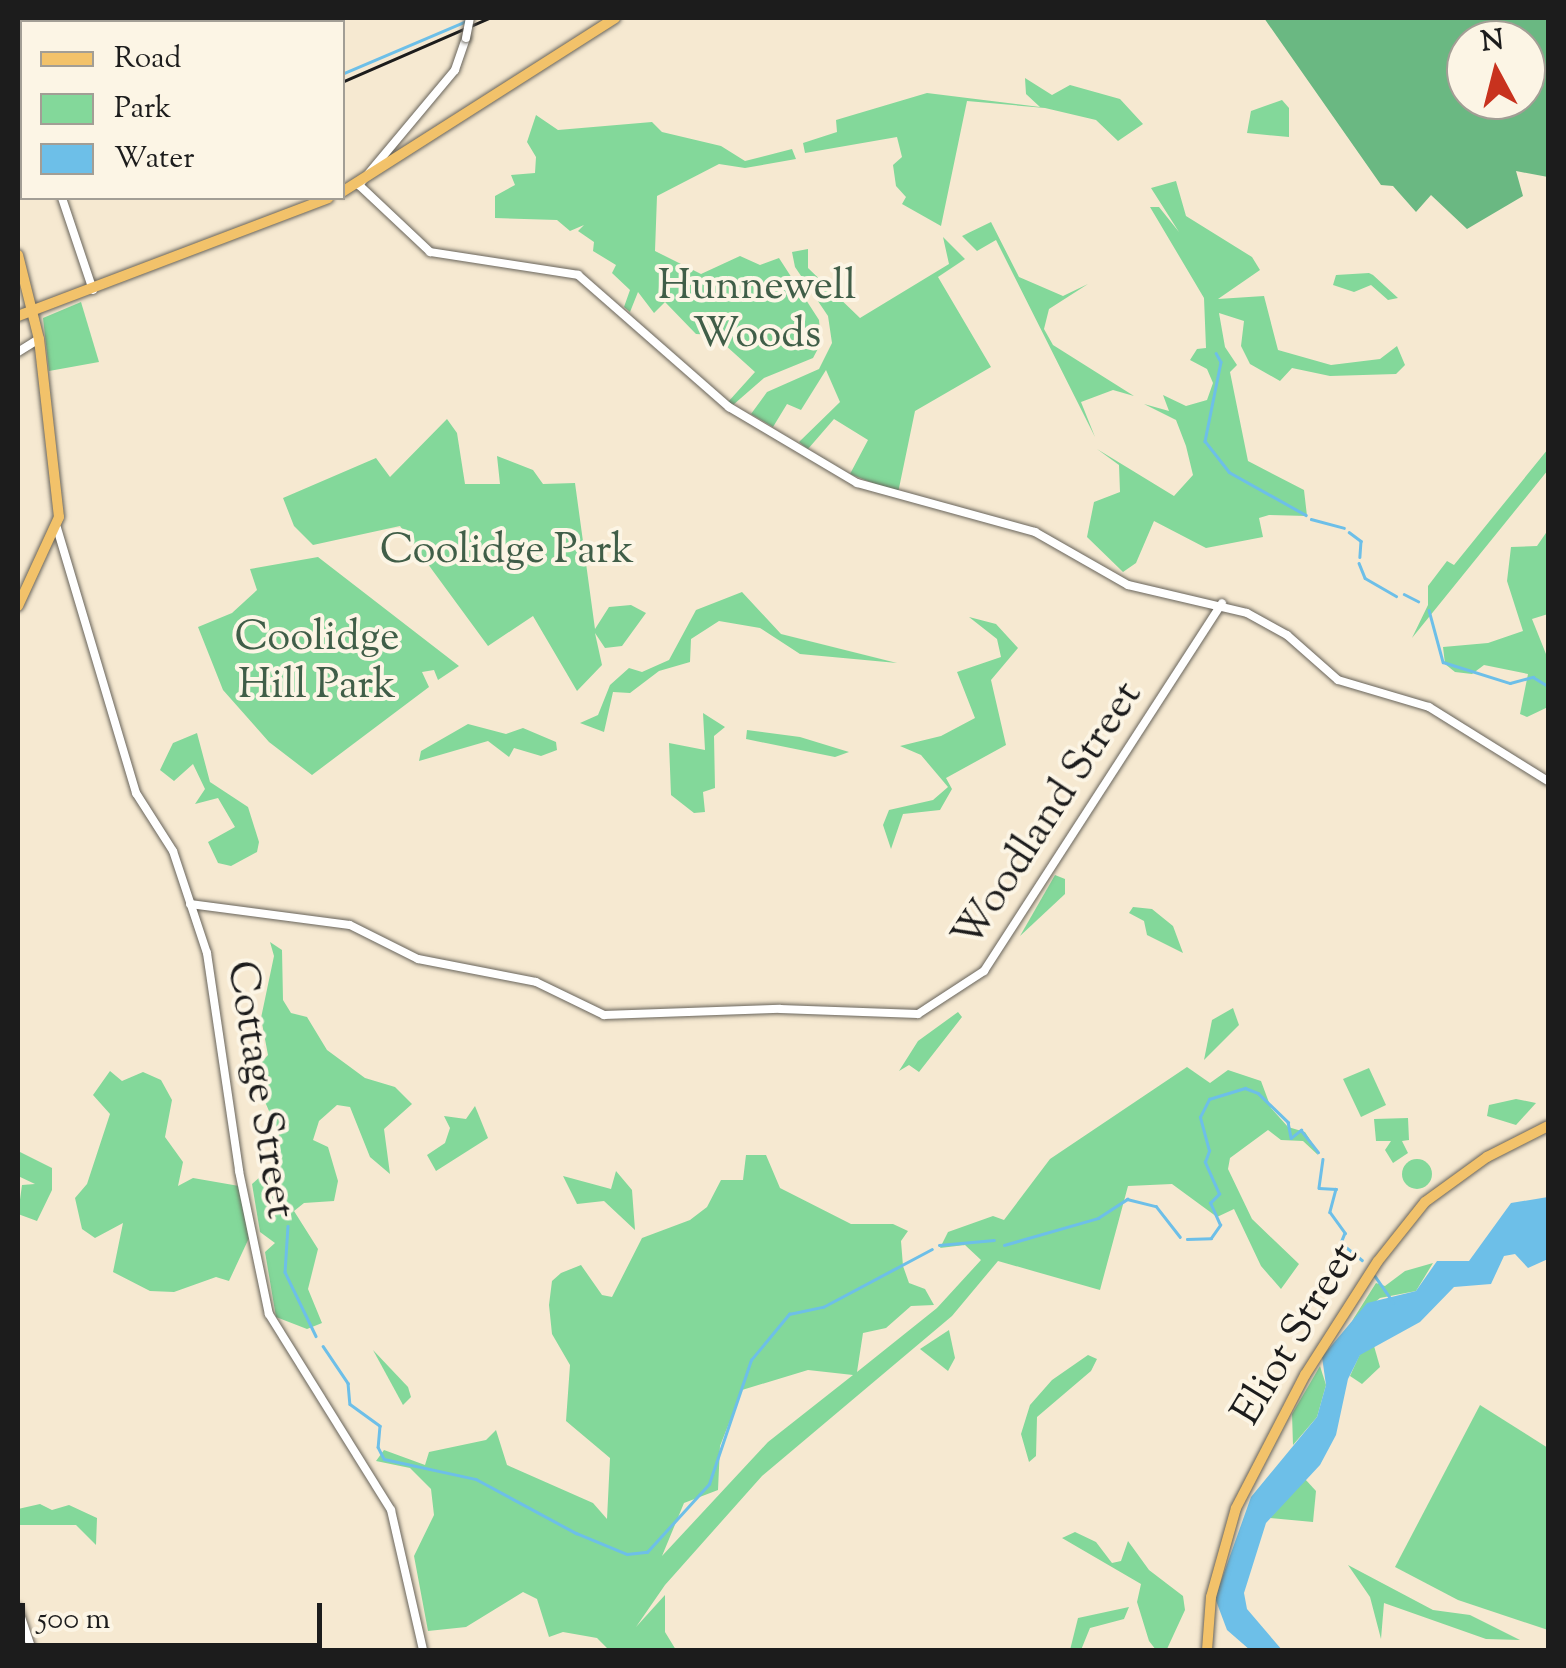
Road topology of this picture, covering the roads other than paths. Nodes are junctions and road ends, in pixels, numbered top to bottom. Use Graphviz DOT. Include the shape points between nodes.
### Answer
graph roads {
  1 [pos="470,18"];
  2 [pos="615,18"];
  3 [pos="359,185"];
  4 [pos="345,191"];
  5 [pos="63,200"];
  6 [pos="323,200"];
  7 [pos="18,255"];
  8 [pos="92,290"];
  9 [pos="34,312"];
  10 [pos="18,316"];
  11 [pos="39,339"];
  12 [pos="18,352"];
  13 [pos="57,528"];
  14 [pos="1222,603"];
  15 [pos="18,606"];
  16 [pos="1548,781"];
  17 [pos="190,904"];
  18 [pos="1548,1126"];
  19 [pos="18,1608"];
  20 [pos="32,1650"];
  21 [pos="424,1650"];
  22 [pos="1207,1650"];
  1 -- 3 [label="street, bridge" via="452,75"];
  2 -- 3 [label="main road"];
  3 -- 4 [label="main road"];
  3 -- 14 [label="street" via="434,254 552,268 589,282 732,410 857,483 1035,532 1128,586"];
  5 -- 8 [label="street"];
  6 -- 8 [label="main road"];
  7 -- 9 [label="main road"];
  8 -- 9 [label="main road"];
  9 -- 10 [label="main road"];
  9 -- 11 [label="main road"];
  11 -- 12 [label="street"];
  11 -- 13 [label="main road"];
  13 -- 15 [label="main road"];
  13 -- 17 [label="street, Cottage Street" via="136,793 170,845"];
  14 -- 16 [label="street" via="1281,631 1338,680 1433,710"];
  14 -- 17 [label="street, Woodland Street" via="984,971 918,1014 774,1009 604,1016 536,982 418,959 350,925"];
  17 -- 21 [label="street, Cottage Street" via="208,952 239,1171 269,1314 392,1510"];
  18 -- 22 [label="main road, Eliot Street" via="1487,1157 1425,1202 1378,1260 1301,1382 1232,1519 1211,1597"];
  19 -- 20 [label="street"];
}
